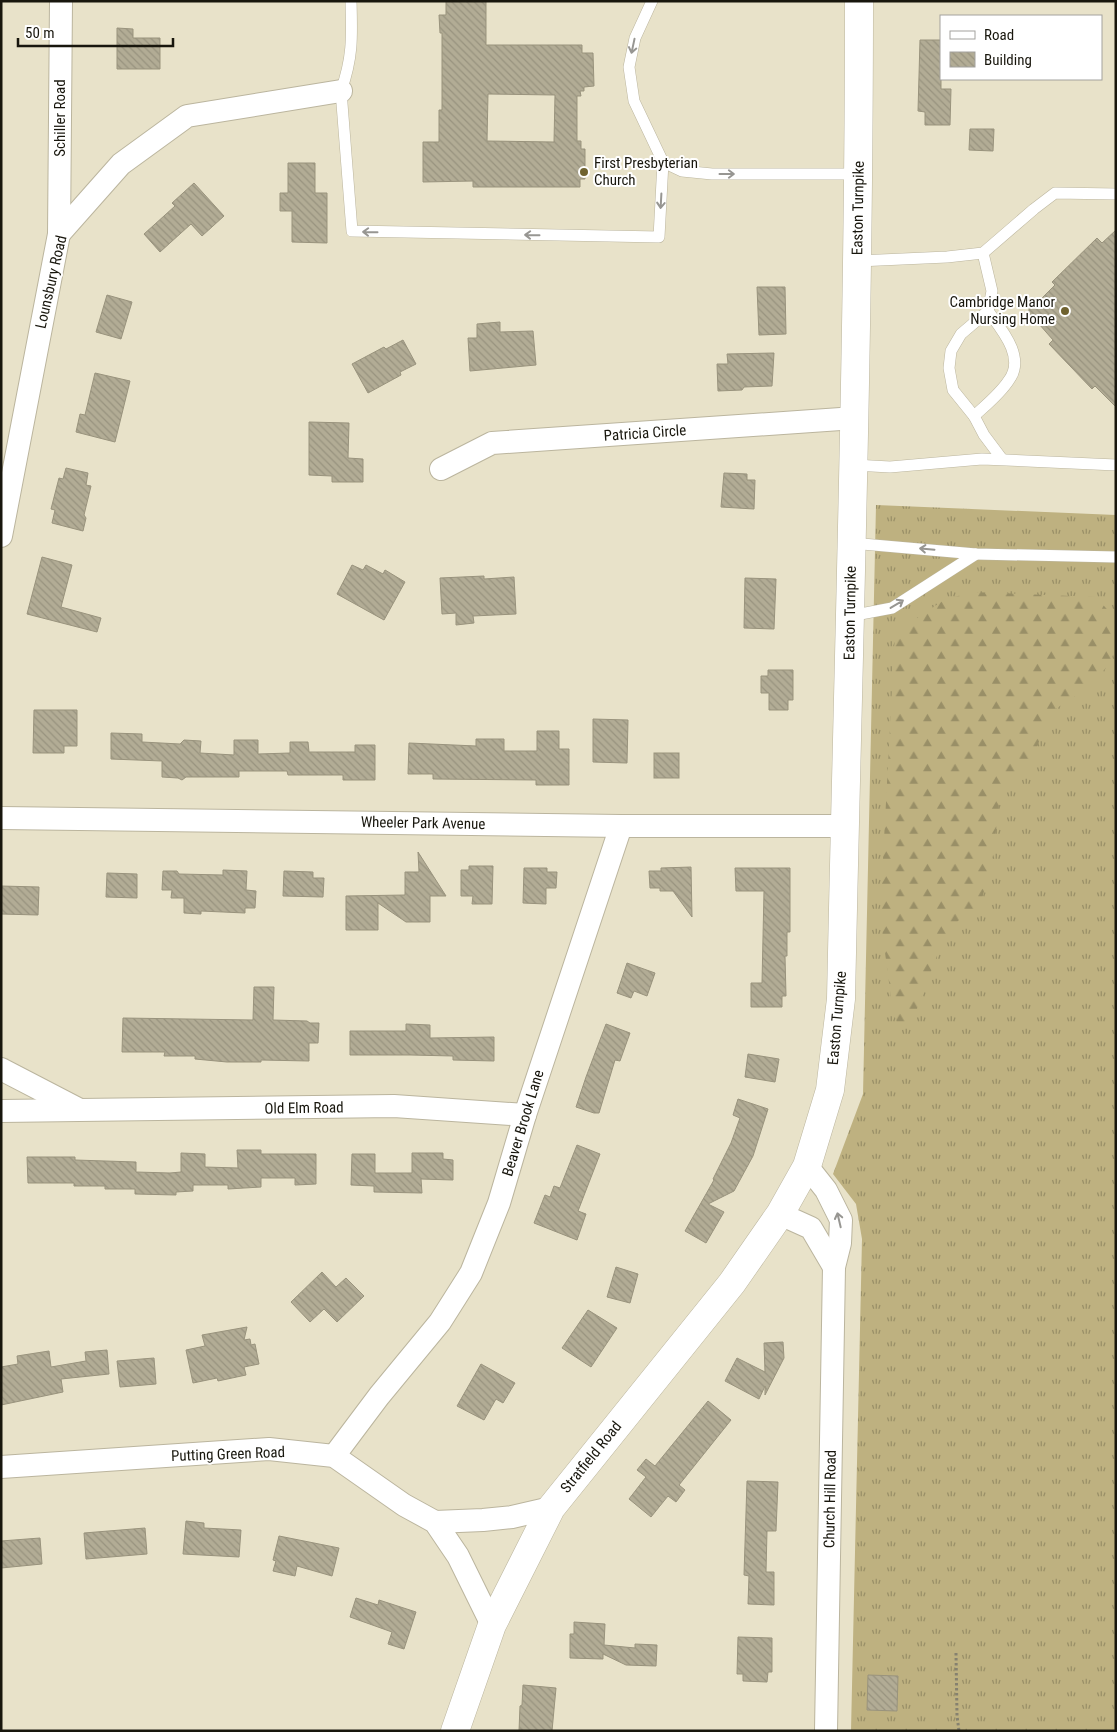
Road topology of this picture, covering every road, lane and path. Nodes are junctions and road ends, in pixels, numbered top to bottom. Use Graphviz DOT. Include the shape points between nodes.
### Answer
graph roads {
  1 [pos="60,1"];
  2 [pos="351,1"];
  3 [pos="652,1"];
  4 [pos="859,1"];
  5 [pos="341,91"];
  6 [pos="663,162"];
  7 [pos="859,174"];
  8 [pos="1116,194"];
  9 [pos="59,234"];
  10 [pos="983,253"];
  11 [pos="858,261"];
  12 [pos="988,311"];
  13 [pos="974,416"];
  14 [pos="855,418"];
  15 [pos="1002,460"];
  16 [pos="854,465"];
  17 [pos="1116,465"];
  18 [pos="441,469"];
  19 [pos="1,536"];
  20 [pos="851,543"];
  21 [pos="976,554"];
  22 [pos="1116,557"];
  23 [pos="850,616"];
  24 [pos="1,818"];
  25 [pos="621,826"];
  26 [pos="844,826"];
  27 [pos="1,1069"];
  28 [pos="1,1111"];
  29 [pos="82,1111"];
  30 [pos="525,1115"];
  31 [pos="807,1166"];
  32 [pos="780,1214"];
  33 [pos="834,1267"];
  34 [pos="334,1456"];
  35 [pos="1,1467"];
  36 [pos="551,1508"];
  37 [pos="435,1522"];
  38 [pos="492,1625"];
  39 [pos="956,1653"];
  40 [pos="455,1731"];
  41 [pos="826,1731"];
  42 [pos="959,1731"];
  1 -- 9 [label="street, Schiller Road"];
  2 -- 5 [label="lane" via="352,50"];
  3 -- 6 [label="lane, one-way" via="634,38 629,67 634,101"];
  4 -- 7 [label="main road, Easton Turnpike"];
  6 -- 5 [label="lane, one-way" via="659,237 352,231"];
  5 -- 9 [label="street, Lounsbury Road" via="187,116 121,164"];
  6 -- 7 [label="lane, one-way" via="682,172 712,174"];
  7 -- 11 [label="main road, Easton Turnpike"];
  8 -- 10 [label="lane" via="1055,193"];
  9 -- 19 [label="street, Lounsbury Road"];
  10 -- 11 [label="lane"];
  10 -- 12 [label="lane" via="992,291"];
  11 -- 14 [label="main road, Easton Turnpike"];
  12 -- 13 [label="lane" via="961,334 951,351 949,368 953,390"];
  12 -- 13 [label="lane" via="1012,347 1015,363 1011,379"];
  13 -- 15 [label="lane"];
  14 -- 16 [label="main road, Easton Turnpike"];
  14 -- 18 [label="street, Patricia Circle" via="492,443"];
  15 -- 16 [label="lane" via="890,467"];
  15 -- 17 [label="lane"];
  16 -- 20 [label="main road, Easton Turnpike"];
  21 -- 20 [label="lane, one-way"];
  20 -- 23 [label="main road, Easton Turnpike"];
  21 -- 22 [label="lane"];
  23 -- 21 [label="lane, one-way" via="892,608"];
  23 -- 26 [label="main road, Easton Turnpike"];
  24 -- 25 [label="street, Wheeler Park Avenue"];
  25 -- 26 [label="street, Wheeler Park Avenue"];
  25 -- 30 [label="street, Beaver Brook Lane"];
  26 -- 31 [label="main road, Easton Turnpike" via="841,999 830,1090"];
  27 -- 29 [label="street, Old Elm Road"];
  28 -- 29 [label="street, Old Elm Road"];
  29 -- 30 [label="street, Old Elm Road" via="394,1106"];
  30 -- 34 [label="street, Beaver Brook Lane" via="499,1203 471,1273 440,1322"];
  31 -- 32 [label="main road, Easton Turnpike"];
  33 -- 31 [label="street, Church Hill Road, one-way" via="841,1220 826,1190"];
  32 -- 33 [label="street" via="811,1228"];
  32 -- 36 [label="main road, Stratfield Road" via="732,1283"];
  33 -- 41 [label="street, Church Hill Road"];
  34 -- 35 [label="street, Putting Green Road" via="269,1449"];
  34 -- 37 [label="street, Putting Green Road" via="404,1505"];
  36 -- 37 [label="street" via="512,1517"];
  36 -- 38 [label="main road, Stratfield Road"];
  37 -- 38 [label="street, Putting Green Road" via="458,1556"];
  38 -- 40 [label="main road, Stratfield Road"];
  39 -- 42 [label="path"];
}
